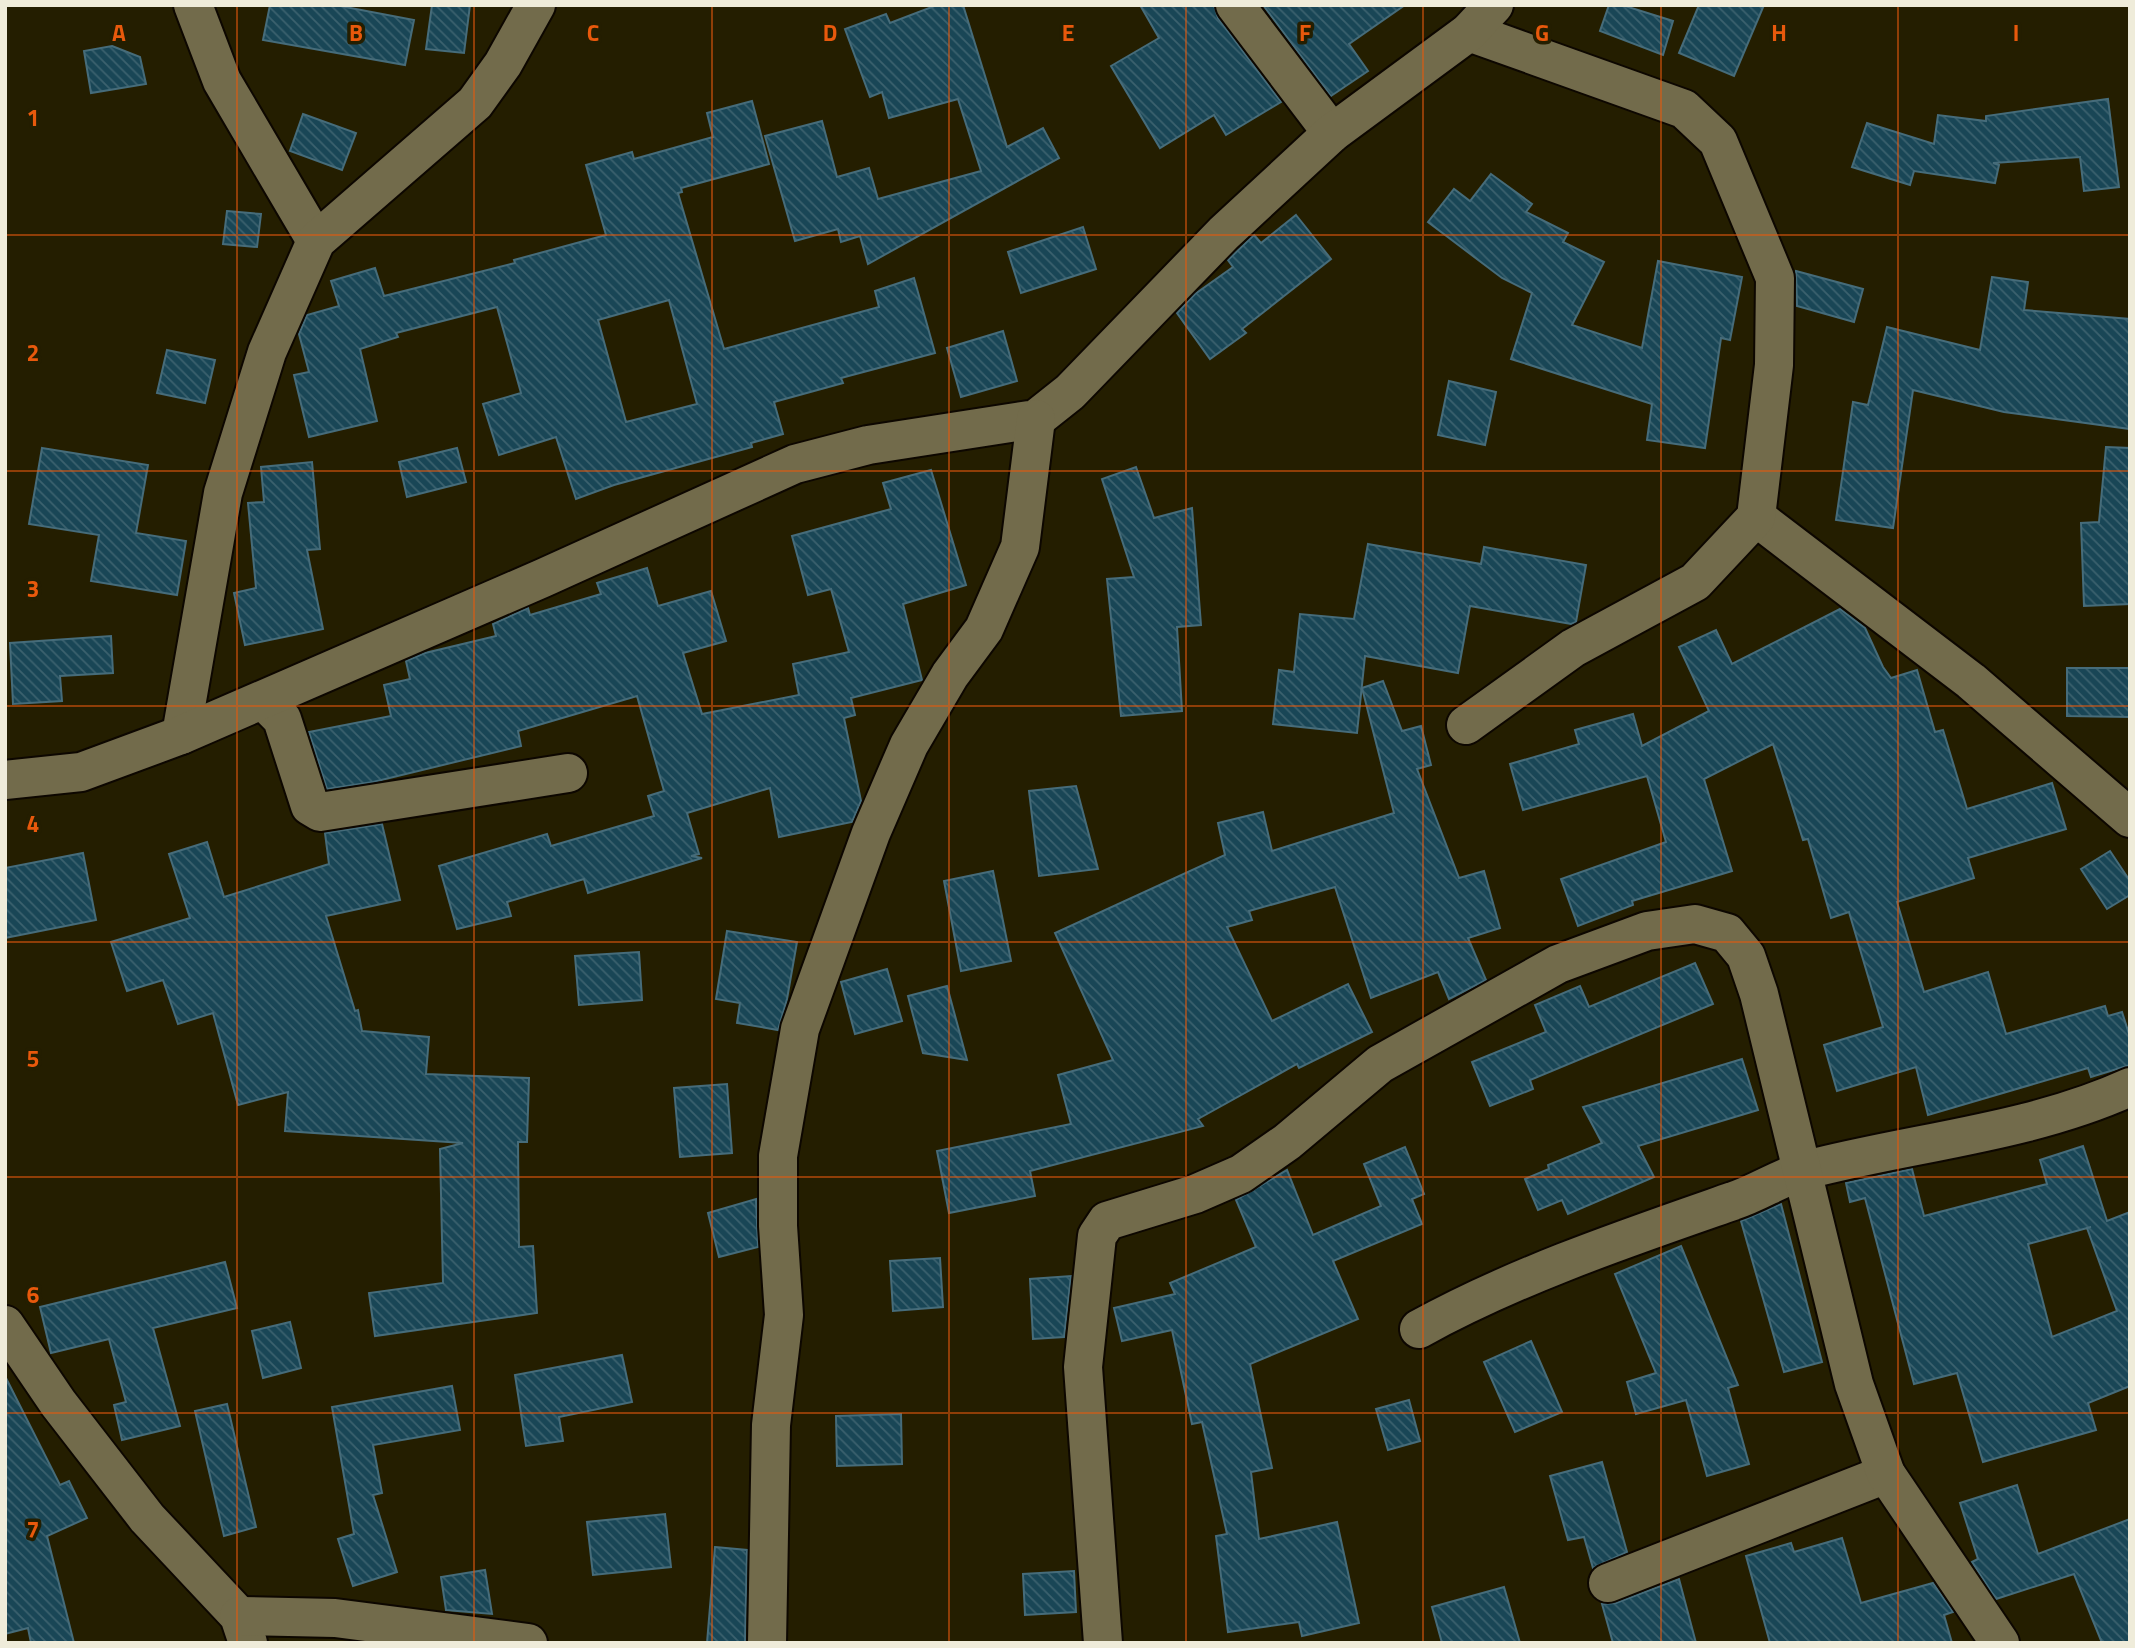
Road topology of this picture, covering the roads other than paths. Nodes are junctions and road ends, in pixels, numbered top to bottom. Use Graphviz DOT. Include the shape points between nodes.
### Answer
graph roads {
  1 [pos="193,5"];
  2 [pos="536,5"];
  3 [pos="1235,5"];
  4 [pos="1481,18"];
  5 [pos="1332,134"];
  6 [pos="316,241"];
  7 [pos="1036,419"];
  8 [pos="1756,517"];
  9 [pos="264,701"];
  10 [pos="1466,725"];
  11 [pos="181,735"];
  12 [pos="568,773"];
  13 [pos="5,780"];
  14 [pos="2130,818"];
  15 [pos="2130,1087"];
  16 [pos="1803,1171"];
  17 [pos="5,1325"];
  18 [pos="1419,1329"];
  19 [pos="1886,1474"];
  20 [pos="1608,1583"];
  21 [pos="243,1629"];
  22 [pos="528,1643"];
  23 [pos="767,1643"];
  24 [pos="1102,1643"];
  25 [pos="2000,1643"];
  1 -- 6 [label="street" via="222,81"];
  2 -- 6 [label="street" via="475,103"];
  3 -- 5 [label="street"];
  4 -- 5 [label="street"];
  4 -- 8 [label="street" via="1684,109 1718,141 1775,278 1774,365"];
  5 -- 7 [label="street" via="1224,233 1070,392"];
  6 -- 11 [label="street" via="267,352 223,493"];
  7 -- 9 [label="street" via="868,445 795,464"];
  7 -- 23 [label="street" via="1020,547 984,629 950,675 909,745 871,833 800,1029 778,1156 784,1315 771,1425"];
  8 -- 10 [label="street" via="1695,582 1573,648"];
  8 -- 14 [label="street" via="1971,681"];
  9 -- 11 [label="street"];
  9 -- 12 [label="street" via="282,719 310,806 320,813"];
  11 -- 13 [label="street" via="81,772"];
  15 -- 16 [label="street" via="2033,1118"];
  16 -- 18 [label="street" via="1755,1194 1474,1299"];
  16 -- 19 [label="street" via="1854,1384"];
  16 -- 24 [label="street" via="1746,956 1727,933 1695,924 1647,931 1558,964 1381,1064 1241,1174 1195,1194 1108,1221 1097,1236 1083,1367"];
  17 -- 21 [label="street" via="58,1403 147,1518"];
  19 -- 20 [label="street"];
  19 -- 25 [label="street"];
  21 -- 22 [label="street" via="335,1618"];
}
